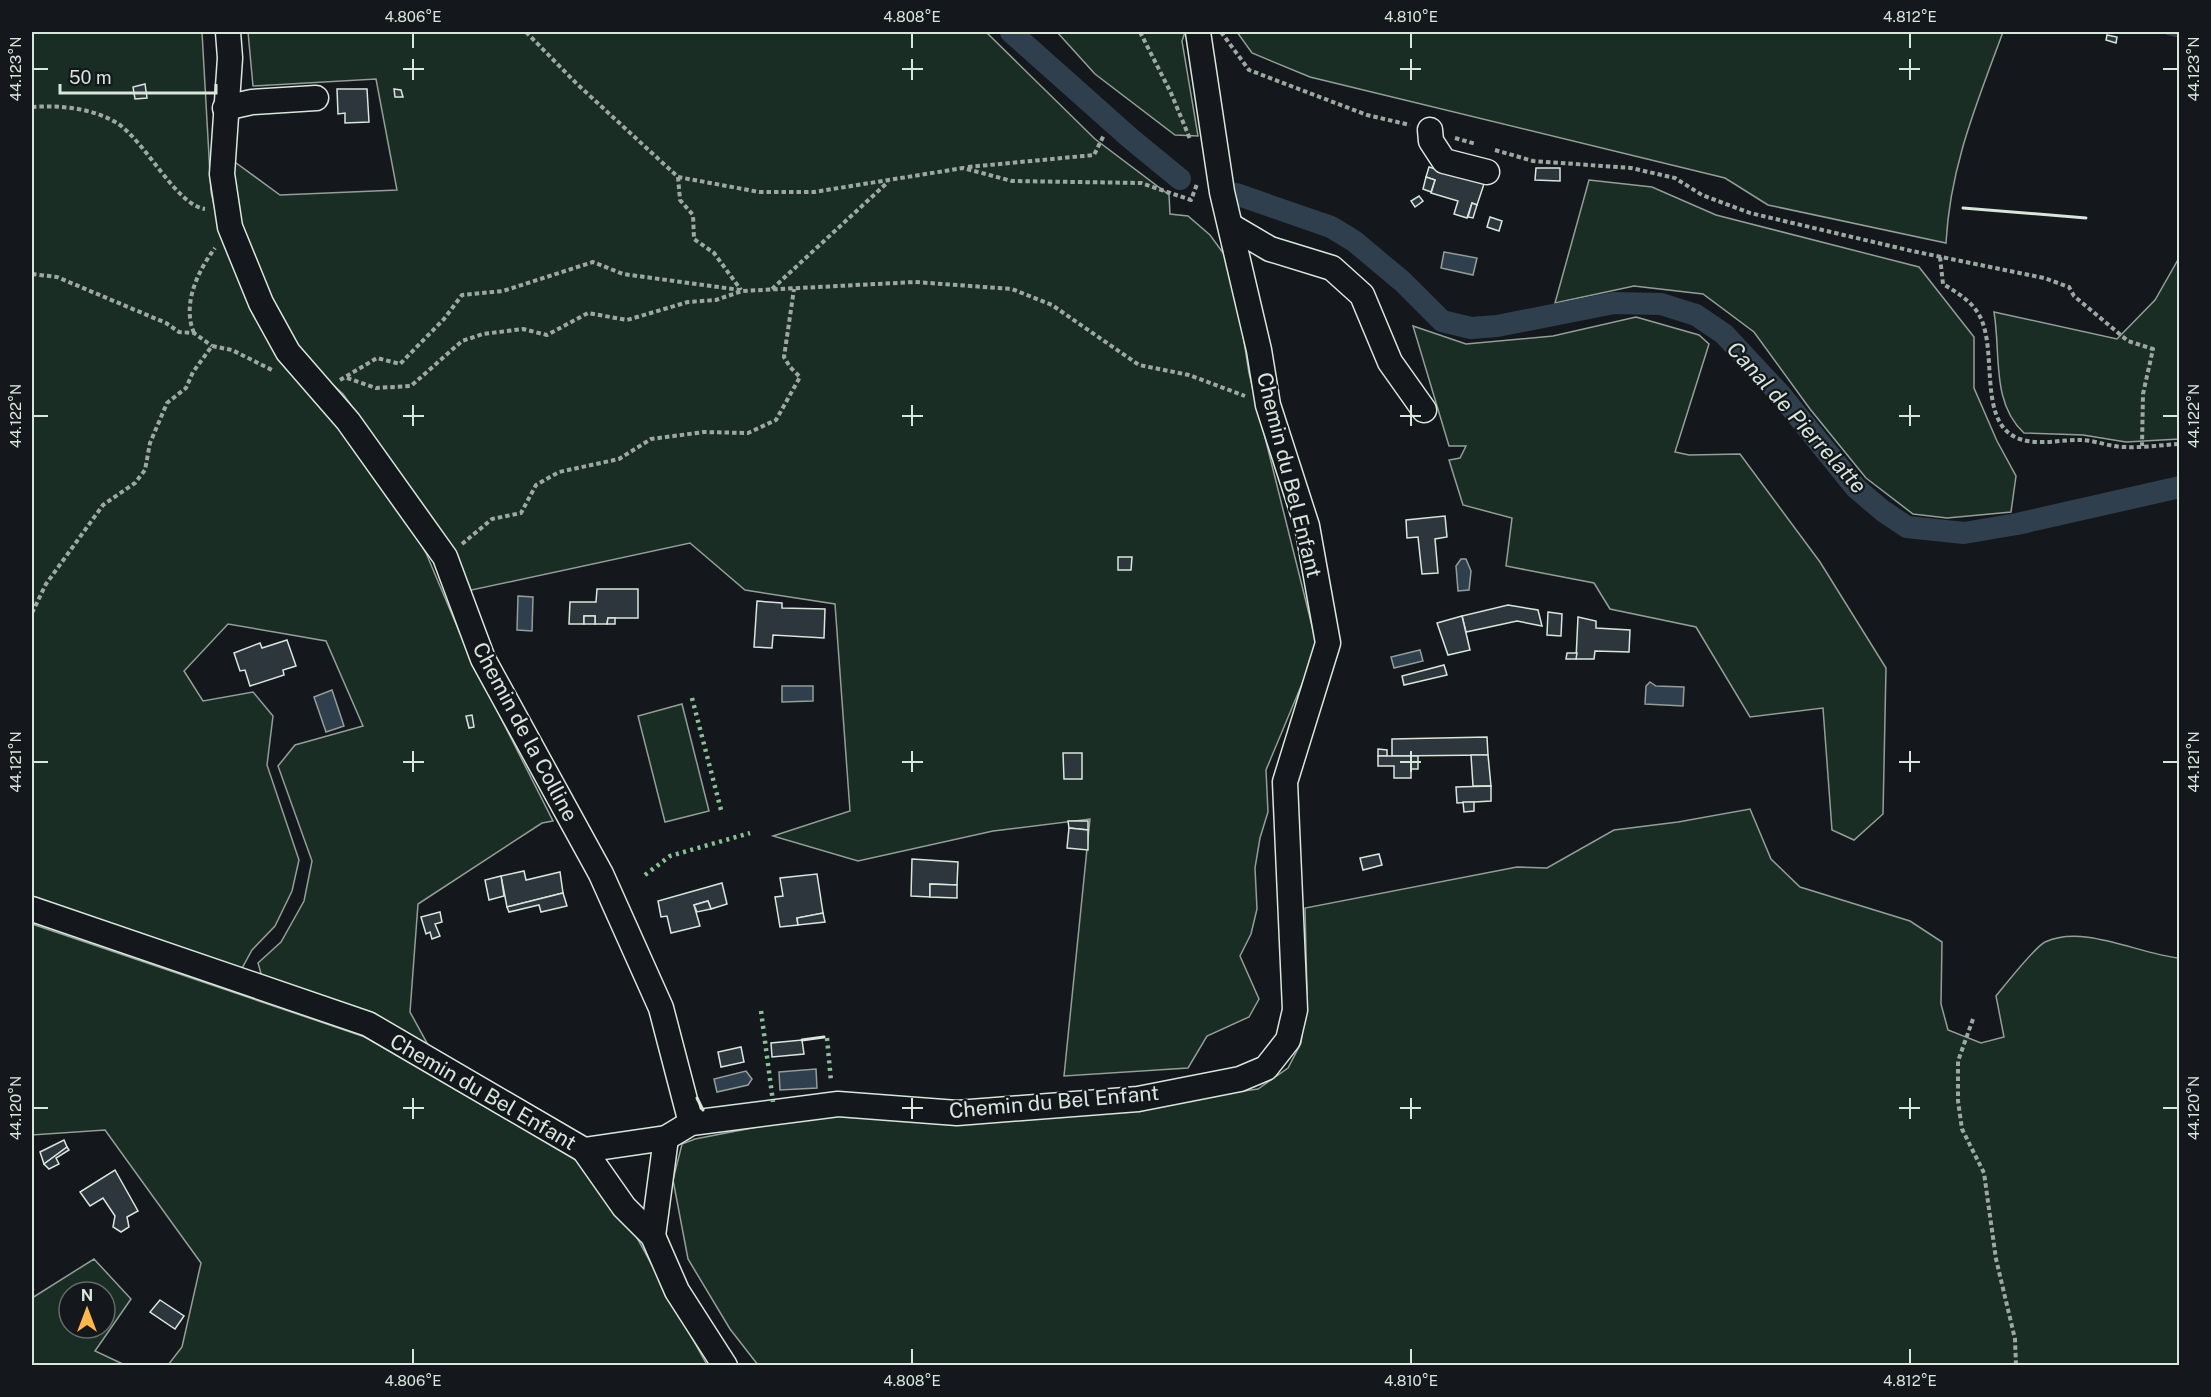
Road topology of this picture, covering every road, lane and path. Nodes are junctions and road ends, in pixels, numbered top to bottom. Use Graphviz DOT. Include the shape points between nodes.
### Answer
graph roads {
  1 [pos="228,32"];
  2 [pos="526,32"];
  3 [pos="1140,32"];
  4 [pos="1198,32"];
  5 [pos="1221,32"];
  6 [pos="316,98"];
  7 [pos="32,107"];
  8 [pos="225,108"];
  9 [pos="1430,130"];
  10 [pos="1104,135"];
  11 [pos="1192,143"];
  12 [pos="963,168"];
  13 [pos="1487,172"];
  14 [pos="678,177"];
  15 [pos="888,182"];
  16 [pos="1197,182"];
  17 [pos="229,219"];
  18 [pos="1231,226"];
  19 [pos="1940,257"];
  20 [pos="32,274"];
  21 [pos="771,289"];
  22 [pos="794,289"];
  23 [pos="742,291"];
  24 [pos="194,333"];
  25 [pos="212,346"];
  26 [pos="275,372"];
  27 [pos="348,378"];
  28 [pos="318,388"];
  29 [pos="1268,405"];
  30 [pos="1424,410"];
  31 [pos="2180,444"];
  32 [pos="2142,446"];
  33 [pos="444,558"];
  34 [pos="32,613"];
  35 [pos="32,909"];
  36 [pos="1973,1019"];
  37 [pos="691,1123"];
  38 [pos="666,1138"];
  39 [pos="584,1150"];
  40 [pos="653,1236"];
  41 [pos="725,1365"];
  42 [pos="2016,1365"];
  1 -- 8 [label="street, Chemin de la Colline" via="230,58"];
  2 -- 14 [label="path"];
  3 -- 11 [label="path"];
  4 -- 18 [label="street, Chemin du Bel Enfant" via="1222,192"];
  5 -- 9 [label="path" via="1249,70 1367,115"];
  6 -- 8 [label="street" via="252,102"];
  7 -- 17 [label="path" via="89,111 117,124 140,144 185,200"];
  8 -- 17 [label="street, Chemin de la Colline" via="222,174"];
  9 -- 13 [label="street" via="1431,141 1444,161"];
  9 -- 19 [label="path" via="1533,161 1631,168 1675,178 1702,195 1750,213"];
  10 -- 12 [label="path" via="1094,155"];
  12 -- 15 [label="path"];
  12 -- 16 [label="path" via="1012,181 1141,183 1191,200"];
  14 -- 15 [label="path" via="759,192 814,192"];
  14 -- 23 [label="path" via="680,200 693,215 694,238 714,253"];
  15 -- 21 [label="path"];
  17 -- 24 [label="path" via="189,303 188,320"];
  17 -- 28 [label="street, Chemin de la Colline" via="261,303 288,352"];
  18 -- 29 [label="street, Chemin du Bel Enfant"];
  18 -- 30 [label="street" via="1270,249 1332,268 1362,295 1390,362"];
  19 -- 32 [label="path" via="1943,284 1960,294 1979,314 1986,338 1995,412 2005,430 2017,438 2038,442 2084,440"];
  19 -- 32 [label="path" via="2044,278 2068,287 2128,341 2153,349 2143,394"];
  20 -- 24 [label="path" via="57,277 179,332"];
  21 -- 22 [label="path"];
  21 -- 23 [label="path"];
  22 -- 29 [label="path" via="915,282 1012,289 1052,305 1139,365 1189,375"];
  22 -- 33 [label="path" via="784,357 800,377 776,420 748,433 704,432 651,439 619,459 559,472 536,485 521,513 492,519"];
  23 -- 27 [label="path" via="627,320 588,313 547,335 523,329 483,334 462,341 411,386 376,388"];
  23 -- 27 [label="path" via="623,274 593,262 503,291 462,295 400,364 377,358"];
  24 -- 25 [label="path"];
  25 -- 26 [label="path" via="232,350"];
  25 -- 34 [label="path" via="186,388 167,403 150,443 145,470 135,483 103,505 46,584"];
  27 -- 28 [label="path"];
  28 -- 33 [label="street, Chemin de la Colline" via="372,453"];
  29 -- 37 [label="street, Chemin du Bel Enfant" via="1307,526 1328,643 1286,782 1295,1010 1288,1040 1266,1068 1240,1079 1137,1100 957,1113 838,1104"];
  31 -- 32 [label="path"];
  33 -- 37 [label="street, Chemin de la Colline" via="483,659 601,874 656,998"];
  35 -- 39 [label="street, Chemin du Bel Enfant" via="368,1024"];
  36 -- 42 [label="path" via="1958,1061 1958,1101 1962,1129 1984,1173 1996,1259 2015,1339"];
  37 -- 38 [label="street, Chemin du Bel Enfant"];
  38 -- 39 [label="street, Chemin du Bel Enfant"];
  38 -- 40 [label="street"];
  39 -- 40 [label="street" via="624,1207"];
  40 -- 41 [label="street" via="677,1291"];
}
